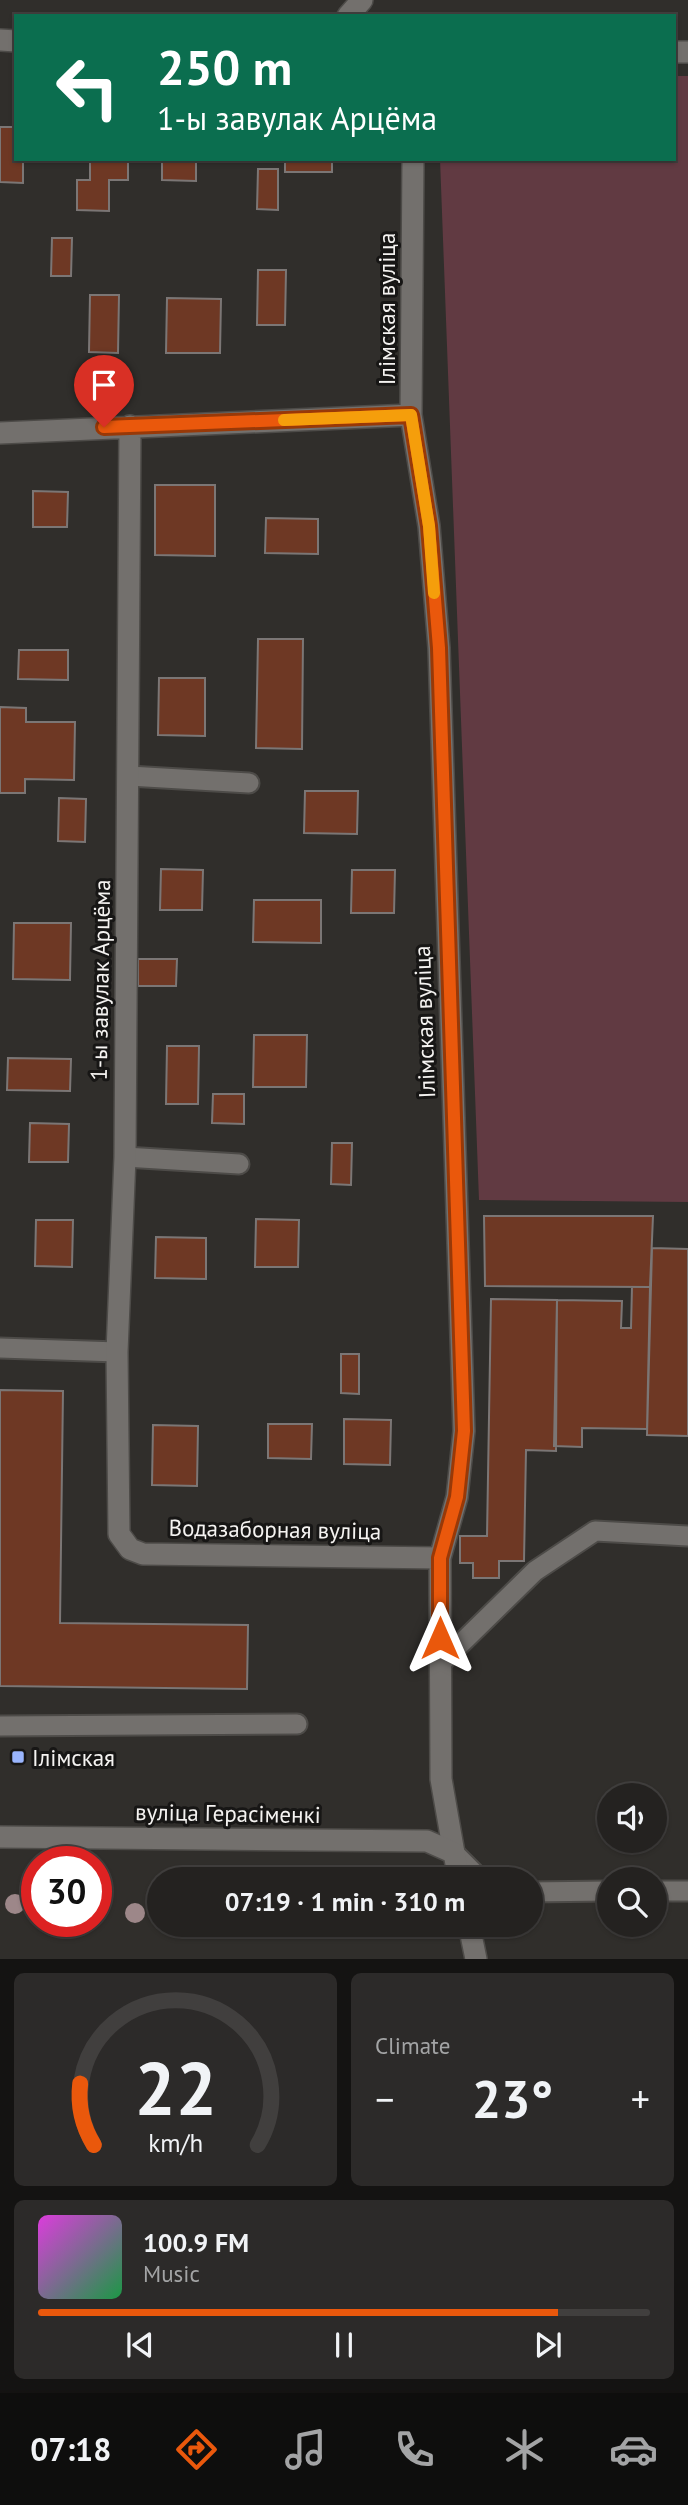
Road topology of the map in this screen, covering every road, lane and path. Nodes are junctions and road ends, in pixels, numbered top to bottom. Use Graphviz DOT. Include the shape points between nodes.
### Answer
graph roads {
  1 [pos="362,0"];
  2 [pos="350,14"];
  3 [pos="413,161"];
  4 [pos="411,415"];
  5 [pos="130,426"];
  6 [pos="0,433"];
  7 [pos="129,776"];
  8 [pos="248,783"];
  9 [pos="125,1157"];
  10 [pos="239,1164"];
  11 [pos="0,1348"];
  12 [pos="117,1352"];
  13 [pos="119,1534"];
  14 [pos="688,1536"];
  15 [pos="440,1558"];
  16 [pos="440,1664"];
  17 [pos="297,1724"];
  18 [pos="0,1726"];
  19 [pos="0,1837"];
  20 [pos="454,1853"];
  21 [pos="457,1867"];
  22 [pos="468,1867"];
  23 [pos="597,1891"];
  24 [pos="667,1891"];
  25 [pos="688,1891"];
  26 [pos="543,1892"];
  27 [pos="472,1937"];
  28 [pos="477,1959"];
  1 -- 2 [label="street"];
  3 -- 4 [label="street, Ілімская вуліца"];
  4 -- 5 [label="street"];
  4 -- 15 [label="street, Ілімская вуліца" via="429,526 439,648 464,1431 457,1497"];
  5 -- 6 [label="street"];
  5 -- 7 [label="street, 1-ы завулак Арцёма"];
  7 -- 8 [label="lane"];
  7 -- 9 [label="street, 1-ы завулак Арцёма"];
  9 -- 10 [label="lane"];
  9 -- 12 [label="street, 1-ы завулак Арцёма"];
  11 -- 12 [label="lane"];
  12 -- 13 [label="street, 1-ы завулак Арцёма"];
  13 -- 15 [label="street, Водазаборная вуліца" via="130,1549 143,1554"];
  14 -- 16 [label="lane" via="596,1531 536,1571"];
  15 -- 16 [label="street, Ілімская вуліца"];
  16 -- 20 [label="street, Ілімская вуліца" via="441,1779"];
  17 -- 18 [label="lane"];
  19 -- 20 [label="street, вуліца Герасіменкі" via="427,1841"];
  20 -- 21 [label="street, Ілімская вуліца"];
  20 -- 22 [label="lane"];
  23 -- 26 [label="lane"];
  24 -- 25 [label="lane"];
  27 -- 28 [label="street"];
}
